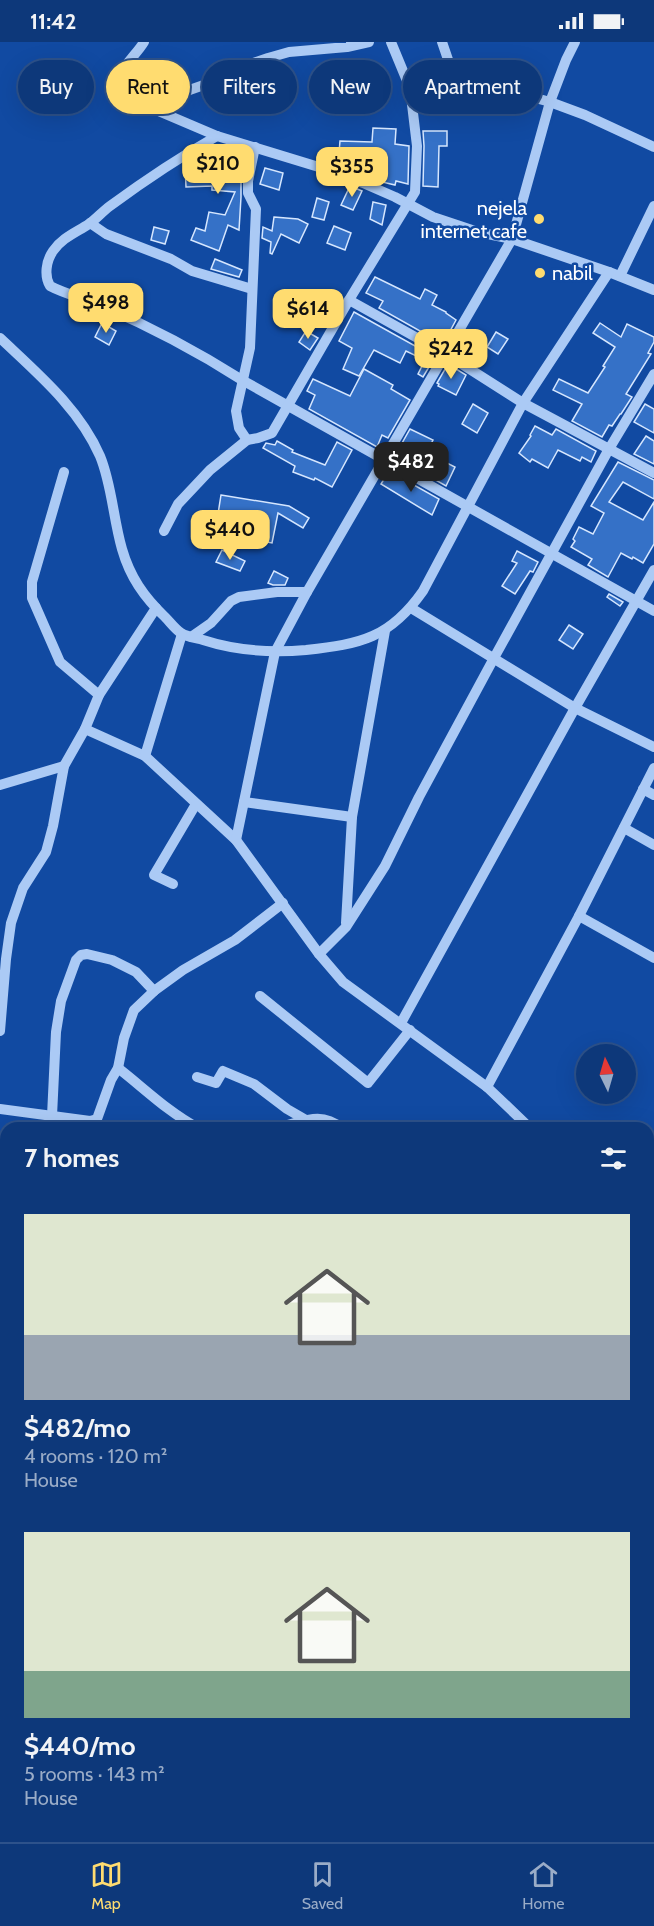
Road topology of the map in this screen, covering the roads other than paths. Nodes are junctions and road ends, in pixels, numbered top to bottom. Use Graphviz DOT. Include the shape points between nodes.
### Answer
graph roads {
  1 [pos="144,42"];
  2 [pos="369,42"];
  3 [pos="392,42"];
  4 [pos="442,42"];
  5 [pos="575,42"];
  6 [pos="313,45"];
  7 [pos="130,60"];
  8 [pos="448,60"];
  9 [pos="403,70"];
  10 [pos="190,90"];
  11 [pos="542,100"];
  12 [pos="550,102"];
  13 [pos="165,114"];
  14 [pos="413,114"];
  15 [pos="217,135"];
  16 [pos="255,147"];
  17 [pos="654,147"];
  18 [pos="407,205"];
  19 [pos="654,206"];
  20 [pos="90,223"];
  21 [pos="512,240"];
  22 [pos="609,272"];
  23 [pos="620,276"];
  24 [pos="252,289"];
  25 [pos="654,290"];
  26 [pos="349,300"];
  27 [pos="0,338"];
  28 [pos="446,354"];
  29 [pos="654,374"];
  30 [pos="242,380"];
  31 [pos="523,403"];
  32 [pos="288,406"];
  33 [pos="247,440"];
  34 [pos="609,449"];
  35 [pos="384,460"];
  36 [pos="64,472"];
  37 [pos="654,473"];
  38 [pos="468,505"];
  39 [pos="164,531"];
  40 [pos="553,553"];
  41 [pos="654,570"];
  42 [pos="307,591"];
  43 [pos="636,602"];
  44 [pos="411,608"];
  45 [pos="156,609"];
  46 [pos="654,611"];
  47 [pos="385,630"];
  48 [pos="187,635"];
  49 [pos="275,652"];
  50 [pos="494,658"];
  51 [pos="99,695"];
  52 [pos="575,708"];
  53 [pos="85,729"];
  54 [pos="654,747"];
  55 [pos="145,756"];
  56 [pos="64,766"];
  57 [pos="654,768"];
  58 [pos="0,785"];
  59 [pos="643,789"];
  60 [pos="654,795"];
  61 [pos="244,802"];
  62 [pos="196,804"];
  63 [pos="352,817"];
  64 [pos="624,828"];
  65 [pos="236,840"];
  66 [pos="654,845"];
  67 [pos="173,884"];
  68 [pos="283,903"];
  69 [pos="579,916"];
  70 [pos="346,927"];
  71 [pos="319,954"];
  72 [pos="654,958"];
  73 [pos="3,959"];
  74 [pos="154,991"];
  75 [pos="260,996"];
  76 [pos="405,1026"];
  77 [pos="0,1031"];
  78 [pos="118,1068"];
  79 [pos="196,1077"];
  80 [pos="487,1087"];
  81 [pos="0,1109"];
  82 [pos="52,1116"];
  83 [pos="306,1119"];
  84 [pos="188,1122"];
  85 [pos="295,1122"];
  86 [pos="333,1122"];
  87 [pos="524,1122"];
  1 -- 7 [label="street"];
  2 -- 6 [label="street" via="346,47"];
  3 -- 9 [label="street"];
  4 -- 8 [label="street"];
  5 -- 12 [label="street"];
  6 -- 10 [label="street" via="242,67"];
  11 -- 12 [label="street"];
  12 -- 17 [label="street"];
  12 -- 21 [label="street"];
  13 -- 15 [label="street"];
  14 -- 18 [label="street" via="417,168 415,192"];
  15 -- 16 [label="street"];
  15 -- 20 [label="street"];
  16 -- 18 [label="street" via="342,176"];
  16 -- 24 [label="street" via="248,181 248,193 256,209"];
  18 -- 21 [label="street" via="478,232"];
  18 -- 26 [label="street"];
  19 -- 23 [label="street"];
  20 -- 24 [label="street" via="106,234 192,271"];
  20 -- 30 [label="street" via="63,239 52,253 46,270 50,286 100,305 203,355"];
  21 -- 22 [label="street"];
  21 -- 28 [label="street"];
  22 -- 23 [label="street"];
  22 -- 31 [label="street"];
  23 -- 25 [label="street"];
  24 -- 30 [label="street" via="250,348"];
  26 -- 28 [label="street"];
  26 -- 32 [label="street"];
  27 -- 45 [label="street" via="39,374 87,431 106,472 128,567"];
  28 -- 31 [label="street"];
  28 -- 35 [label="street"];
  29 -- 34 [label="street"];
  30 -- 32 [label="street"];
  30 -- 33 [label="street" via="236,411 239,428"];
  31 -- 34 [label="street"];
  31 -- 38 [label="street"];
  32 -- 33 [label="street" via="272,433"];
  32 -- 35 [label="street"];
  33 -- 39 [label="street" via="192,487"];
  34 -- 37 [label="street"];
  34 -- 40 [label="street"];
  35 -- 38 [label="street"];
  35 -- 42 [label="street"];
  36 -- 51 [label="street" via="32,582 32,598 60,662"];
  38 -- 40 [label="street"];
  38 -- 44 [label="street"];
  40 -- 43 [label="street"];
  40 -- 50 [label="street"];
  41 -- 43 [label="street"];
  42 -- 48 [label="street" via="239,597 211,623"];
  42 -- 49 [label="street"];
  43 -- 46 [label="street"];
  43 -- 52 [label="street"];
  44 -- 47 [label="street"];
  44 -- 50 [label="street"];
  45 -- 48 [label="street"];
  45 -- 51 [label="street"];
  47 -- 49 [label="street" via="352,644"];
  47 -- 63 [label="street"];
  48 -- 49 [label="street" via="230,647"];
  48 -- 55 [label="street"];
  49 -- 61 [label="street"];
  50 -- 52 [label="street"];
  50 -- 70 [label="street" via="385,866"];
  51 -- 53 [label="street"];
  52 -- 54 [label="street"];
  52 -- 76 [label="street"];
  53 -- 55 [label="street"];
  53 -- 56 [label="street"];
  55 -- 62 [label="street"];
  56 -- 58 [label="street"];
  56 -- 73 [label="street" via="46,852 23,888"];
  57 -- 59 [label="street"];
  59 -- 60 [label="street"];
  59 -- 64 [label="street"];
  61 -- 63 [label="street"];
  61 -- 65 [label="street"];
  62 -- 65 [label="street"];
  62 -- 67 [label="street" via="154,875"];
  63 -- 70 [label="street"];
  64 -- 66 [label="street"];
  64 -- 69 [label="street"];
  65 -- 68 [label="street"];
  68 -- 71 [label="street"];
  68 -- 74 [label="street" via="235,940"];
  69 -- 72 [label="street"];
  69 -- 80 [label="street"];
  70 -- 71 [label="street"];
  71 -- 76 [label="street" via="343,982"];
  73 -- 77 [label="street"];
  74 -- 78 [label="street" via="129,1020"];
  74 -- 82 [label="street" via="136,972 112,960 79,956 61,1001"];
  75 -- 76 [label="street" via="368,1083"];
  76 -- 80 [label="street"];
  78 -- 82 [label="street" via="97,1119"];
  78 -- 84 [label="street" via="159,1104"];
  79 -- 83 [label="street" via="216,1083 223,1071 235,1075"];
  80 -- 87 [label="street"];
  81 -- 82 [label="street"];
  83 -- 85 [label="street"];
  83 -- 86 [label="street"];
}
